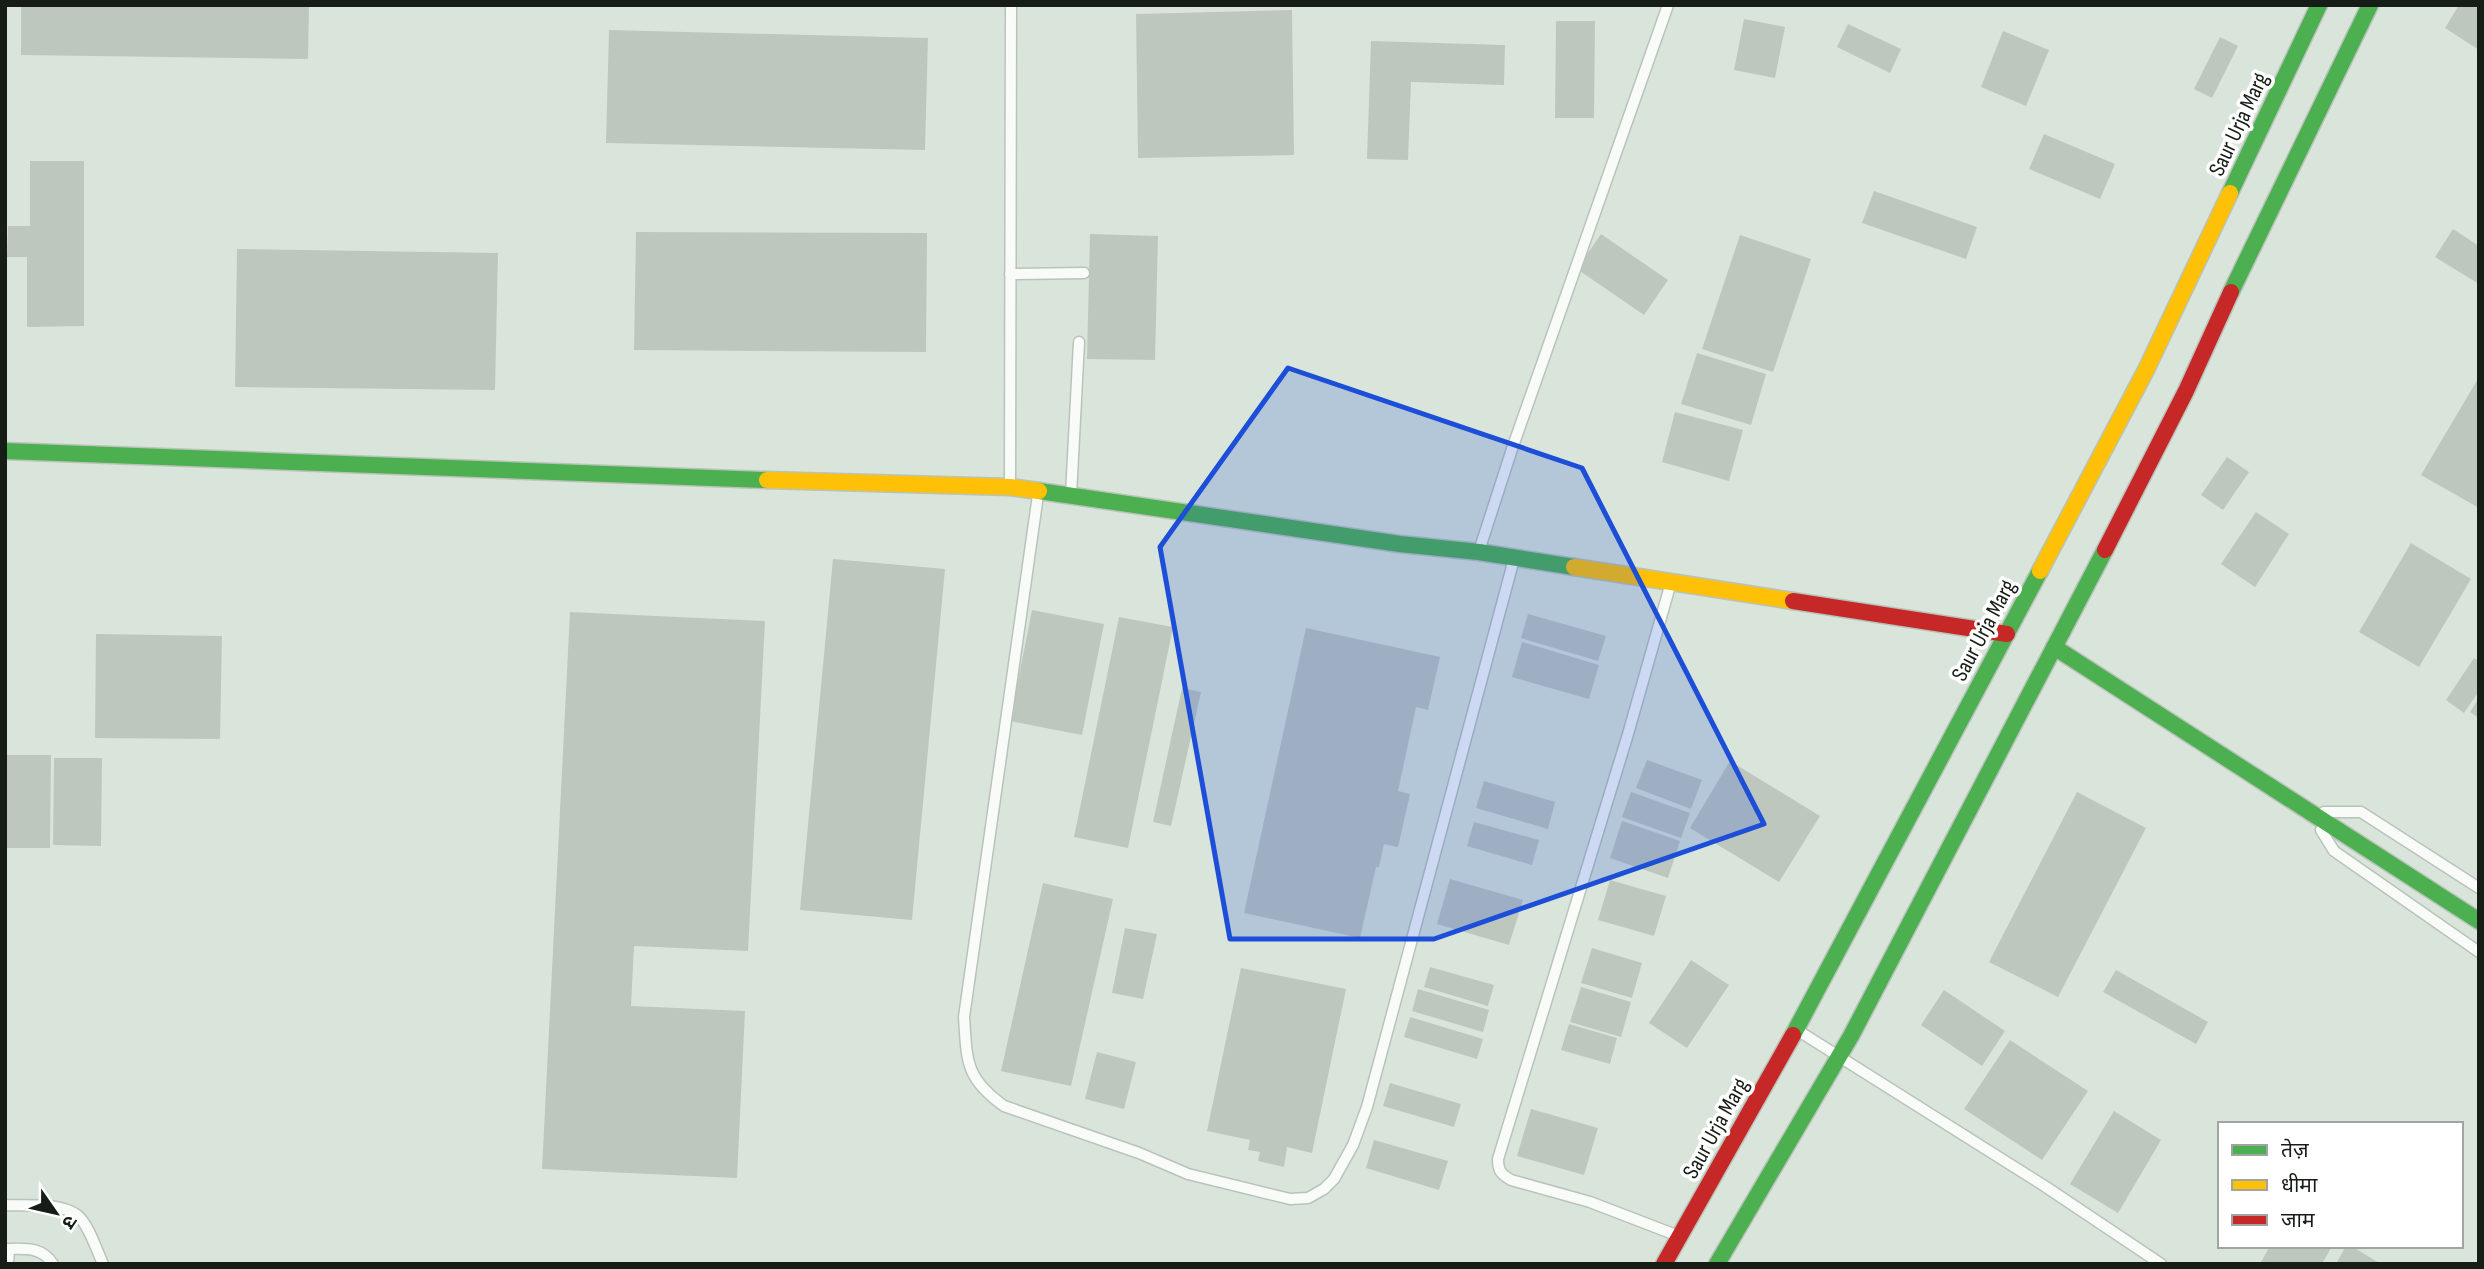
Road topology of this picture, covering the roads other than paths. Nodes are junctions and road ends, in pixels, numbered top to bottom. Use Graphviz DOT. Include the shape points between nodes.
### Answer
graph roads {
  1 [pos="1011,5"];
  2 [pos="1668,5"];
  3 [pos="2319,5"];
  4 [pos="2370,5"];
  5 [pos="1084,273"];
  6 [pos="1010,274"];
  7 [pos="1079,342"];
  8 [pos="5,452"];
  9 [pos="1010,486"];
  10 [pos="1038,491"];
  11 [pos="1071,495"];
  12 [pos="1479,552"];
  13 [pos="1515,558"];
  14 [pos="1671,583"];
  15 [pos="2007,634"];
  16 [pos="2054,647"];
  17 [pos="2309,812"];
  18 [pos="2479,888"];
  19 [pos="2479,922"];
  20 [pos="2479,953"];
  21 [pos="1797,1030"];
  22 [pos="1838,1056"];
  23 [pos="5,1205"];
  24 [pos="1680,1237"];
  25 [pos="7,1250"];
  26 [pos="8,1264"];
  27 [pos="53,1264"];
  28 [pos="103,1264"];
  29 [pos="1664,1264"];
  30 [pos="1717,1264"];
  31 [pos="2161,1264"];
  1 -- 6 [label="lane"];
  2 -- 12 [label="lane"];
  3 -- 15 [label="street, Saur Urja Marg" via="2146,370"];
  4 -- 16 [label="street" via="2186,391"];
  5 -- 6 [label="lane"];
  6 -- 9 [label="lane"];
  7 -- 11 [label="lane"];
  8 -- 9 [label="street"];
  9 -- 10 [label="street"];
  10 -- 11 [label="street"];
  10 -- 13 [label="lane" via="964,1017 974,1077 1004,1106 1188,1174 1290,1199 1308,1198 1334,1179 1362,1119"];
  11 -- 12 [label="street"];
  12 -- 13 [label="street"];
  13 -- 14 [label="street"];
  14 -- 15 [label="street"];
  14 -- 24 [label="lane" via="1498,1168 1511,1180 1590,1202"];
  15 -- 21 [label="street, Saur Urja Marg"];
  16 -- 17 [label="street"];
  16 -- 22 [label="street"];
  17 -- 18 [label="lane" via="2361,812"];
  17 -- 19 [label="street"];
  17 -- 20 [label="lane" via="2334,850"];
  21 -- 22 [label="lane"];
  21 -- 24 [label="street, Saur Urja Marg"];
  22 -- 30 [label="street"];
  22 -- 31 [label="lane"];
  23 -- 28 [label="lane" via="58,1208 77,1215"];
  24 -- 29 [label="street, Saur Urja Marg"];
  25 -- 26 [label="lane"];
  25 -- 27 [label="lane" via="36,1249"];
}
